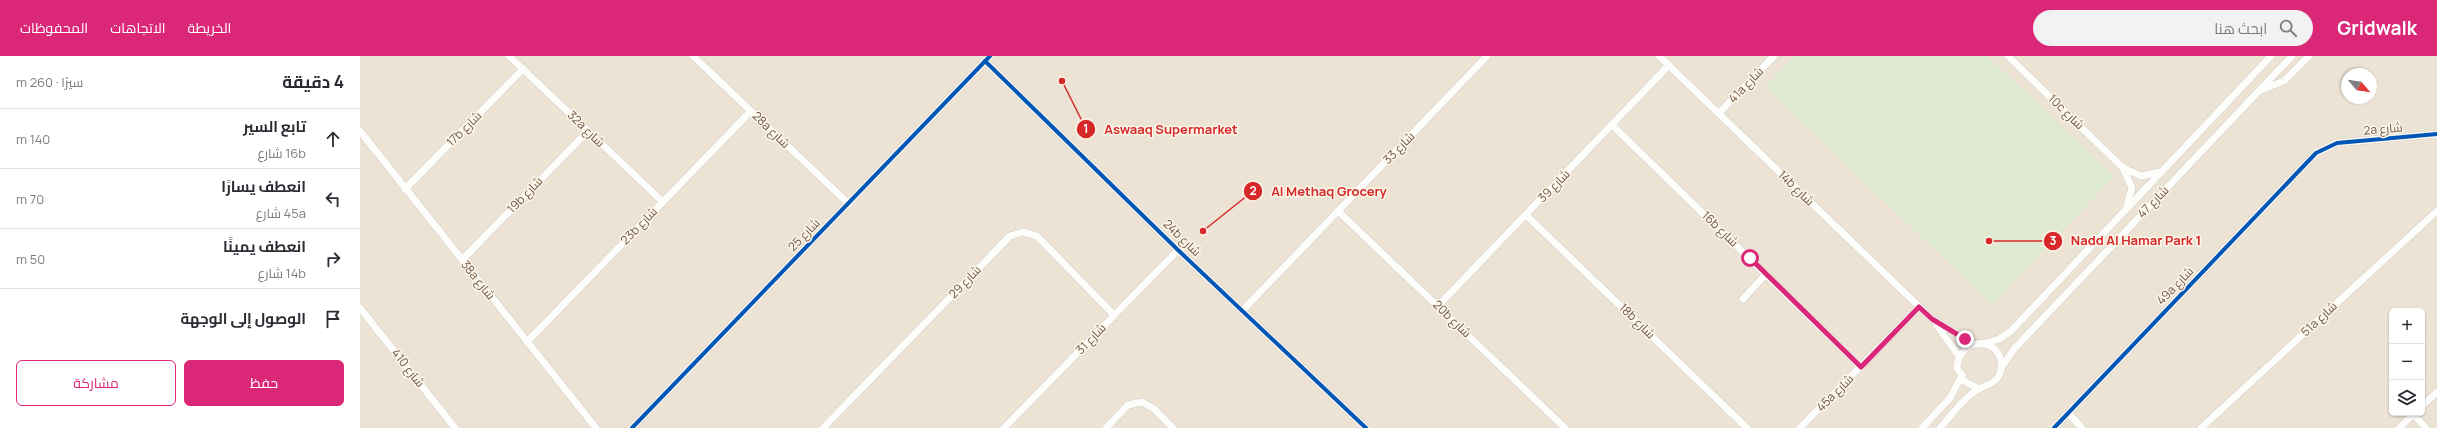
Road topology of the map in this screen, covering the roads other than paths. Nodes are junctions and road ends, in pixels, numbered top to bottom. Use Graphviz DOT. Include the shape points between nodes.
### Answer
graph roads {
  1 [pos="509,56"];
  2 [pos="1487,56"];
  3 [pos="1659,56"];
  4 [pos="1774,56"];
  5 [pos="2008,56"];
  6 [pos="2272,56"];
  7 [pos="2292,56"];
  8 [pos="2309,56"];
  9 [pos="699,58"];
  10 [pos="988,59"];
  11 [pos="1669,65"];
  12 [pos="523,69"];
  13 [pos="2261,90"];
  14 [pos="751,111"];
  15 [pos="1719,113"];
  16 [pos="1613,126"];
  17 [pos="360,131"];
  18 [pos="588,131"];
  19 [pos="2437,134"];
  20 [pos="2330,145"];
  21 [pos="2123,168"];
  22 [pos="2163,171"];
  23 [pos="405,189"];
  24 [pos="663,202"];
  25 [pos="849,204"];
  26 [pos="1338,211"];
  27 [pos="2437,211"];
  28 [pos="2123,212"];
  29 [pos="1526,215"];
  30 [pos="1178,250"];
  31 [pos="462,260"];
  32 [pos="1766,274"];
  33 [pos="1743,299"];
  34 [pos="1438,306"];
  35 [pos="1919,307"];
  36 [pos="360,308"];
  37 [pos="1243,310"];
  38 [pos="1114,315"];
  39 [pos="1932,319"];
  40 [pos="527,342"];
  41 [pos="1974,344"];
  42 [pos="1983,344"];
  43 [pos="1959,356"];
  44 [pos="1861,367"];
  45 [pos="2001,368"];
  46 [pos="1962,375"];
  47 [pos="1979,389"];
  48 [pos="2437,392"];
  49 [pos="2425,403"];
  50 [pos="2068,413"];
  51 [pos="2412,416"];
  52 [pos="2416,416"];
  53 [pos="455,428"];
  54 [pos="596,428"];
  55 [pos="632,428"];
  56 [pos="823,428"];
  57 [pos="1004,428"];
  58 [pos="1106,428"];
  59 [pos="1173,428"];
  60 [pos="1366,428"];
  61 [pos="1565,428"];
  62 [pos="1748,428"];
  63 [pos="1800,428"];
  64 [pos="1922,428"];
  65 [pos="1940,428"];
  66 [pos="2054,428"];
  67 [pos="2082,428"];
  68 [pos="2201,428"];
  69 [pos="2400,428"];
  70 [pos="2426,428"];
  1 -- 12 [label="street, 32a شارع"];
  2 -- 26 [label="street, شارع 33"];
  3 -- 11 [label="street, 14b شارع"];
  4 -- 15 [label="street, 41a شارع"];
  5 -- 21 [label="street, 10c شارع"];
  6 -- 22 [label="street, شارع 47"];
  7 -- 13 [label="street, شارع 47"];
  8 -- 13 [label="street" via="2284,81"];
  9 -- 14 [label="street, 28a شارع"];
  10 -- 25 [label="street, شارع 25"];
  10 -- 30 [label="street, 24b شارع"];
  11 -- 15 [label="street, 14b شارع"];
  11 -- 16 [label="street, شارع 39"];
  12 -- 18 [label="street, 32a شارع"];
  12 -- 23 [label="street, 17b شارع"];
  13 -- 45 [label="street, شارع 47" via="2014,349"];
  14 -- 24 [label="street, 23b شارع"];
  14 -- 25 [label="street, 28a شارع"];
  15 -- 35 [label="street, 14b شارع"];
  16 -- 29 [label="street, شارع 39"];
  16 -- 32 [label="street, 16b شارع"];
  17 -- 23 [label="street, 38a شارع"];
  18 -- 24 [label="street, 32a شارع"];
  18 -- 31 [label="street, 19b شارع"];
  19 -- 20 [label="street, 2a شارع"];
  20 -- 50 [label="street, 49a شارع" via="2310,159"];
  21 -- 22 [label="street, 10c شارع" via="2141,176"];
  21 -- 28 [label="street, 10c شارع" via="2132,188"];
  22 -- 28 [label="street, شارع 47"];
  23 -- 31 [label="street, 38a شارع"];
  24 -- 40 [label="street, 23b شارع"];
  25 -- 55 [label="street, شارع 25"];
  26 -- 34 [label="street, 20b شارع"];
  26 -- 37 [label="street, شارع 33"];
  27 -- 68 [label="street, 51a شارع"];
  28 -- 42 [label="street, شارع 47" via="2011,331 1999,339"];
  29 -- 34 [label="street, شارع 39"];
  29 -- 62 [label="street, 18b شارع"];
  30 -- 37 [label="street, 24b شارع"];
  30 -- 38 [label="street, شارع 31"];
  31 -- 40 [label="street, 38a شارع"];
  32 -- 33 [label="street"];
  32 -- 44 [label="street, 16b شارع"];
  34 -- 61 [label="street, 20b شارع"];
  35 -- 39 [label="street, 14b شارع"];
  35 -- 44 [label="street, 45a شارع"];
  36 -- 53 [label="street, شارع 410"];
  37 -- 60 [label="street, 24b شارع"];
  38 -- 56 [label="street, شارع 29" via="1037,236 1023,232 1010,236"];
  38 -- 57 [label="street, شارع 31"];
  39 -- 41 [label="street, 14b شارع"];
  39 -- 43 [label="street, 14b شارع"];
  40 -- 54 [label="street, 38a شارع"];
  41 -- 42 [label="street"];
  41 -- 43 [label="street" via="1963,350"];
  42 -- 45 [label="street" via="1999,355"];
  43 -- 46 [label="street" via="1957,368"];
  44 -- 63 [label="street, 45a شارع"];
  45 -- 47 [label="street" via="1993,382"];
  46 -- 47 [label="street" via="1962,380 1966,384"];
  46 -- 64 [label="street" via="1950,398"];
  47 -- 65 [label="street"];
  48 -- 49 [label="street"];
  50 -- 66 [label="street, 49a شارع"];
  50 -- 67 [label="street"];
  51 -- 69 [label="street"];
  52 -- 70 [label="street"];
  58 -- 59 [label="street" via="1128,405 1142,402 1154,409"];
}
